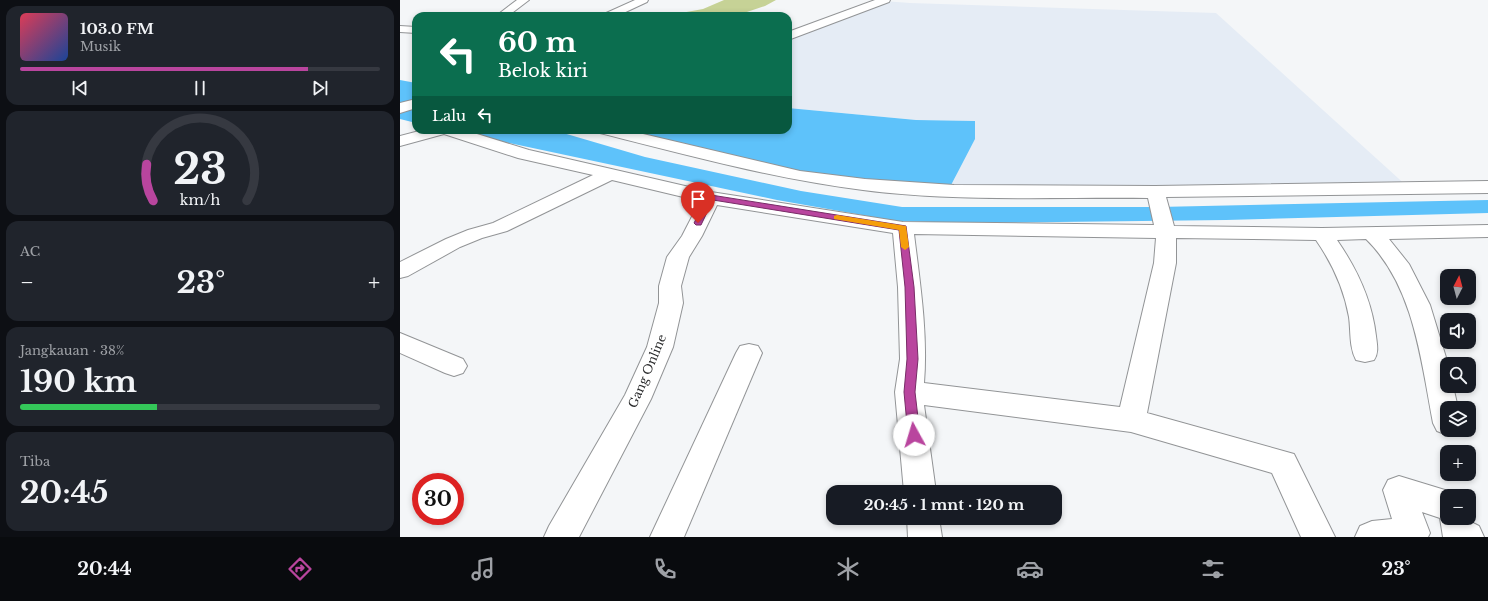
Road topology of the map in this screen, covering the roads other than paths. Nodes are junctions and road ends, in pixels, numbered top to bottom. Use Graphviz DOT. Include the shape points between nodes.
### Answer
graph roads {
  1 [pos="524,0"];
  2 [pos="643,0"];
  3 [pos="885,0"];
  4 [pos="507,12"];
  5 [pos="617,12"];
  6 [pos="400,29"];
  7 [pos="412,30"];
  8 [pos="792,35"];
  9 [pos="426,134"];
  10 [pos="460,134"];
  11 [pos="623,134"];
  12 [pos="400,141"];
  13 [pos="610,174"];
  14 [pos="1488,187"];
  15 [pos="711,198"];
  16 [pos="1157,198"];
  17 [pos="903,228"];
  18 [pos="1488,231"];
  19 [pos="1166,233"];
  20 [pos="1322,234"];
  21 [pos="1372,234"];
  22 [pos="400,271"];
  23 [pos="400,342"];
  24 [pos="750,353"];
  25 [pos="1365,353"];
  26 [pos="454,366"];
  27 [pos="909,392"];
  28 [pos="1442,401"];
  29 [pos="1131,420"];
  30 [pos="919,485"];
  31 [pos="1440,503"];
  32 [pos="924,525"];
  33 [pos="1458,525"];
  34 [pos="561,537"];
  35 [pos="666,537"];
  36 [pos="925,537"];
  37 [pos="1318,537"];
  38 [pos="1372,537"];
  39 [pos="1468,537"];
  1 -- 4 [label="street"];
  2 -- 5 [label="street"];
  3 -- 8 [label="street"];
  6 -- 7 [label="street"];
  9 -- 12 [label="street"];
  10 -- 13 [label="street" via="524,154"];
  11 -- 16 [label="street" via="800,176 865,185 967,192"];
  13 -- 15 [label="street"];
  13 -- 22 [label="street" via="500,227 453,243"];
  14 -- 16 [label="street"];
  15 -- 17 [label="street"];
  15 -- 34 [label="street, Gang Online" via="678,257 673,272 668,319 657,354 637,399"];
  16 -- 19 [label="street"];
  17 -- 19 [label="street"];
  17 -- 27 [label="street" via="910,287 913,359"];
  18 -- 21 [label="street"];
  19 -- 20 [label="street"];
  19 -- 29 [label="street" via="1165,264"];
  20 -- 21 [label="street"];
  20 -- 25 [label="street" via="1335,251 1351,283 1359,310"];
  21 -- 28 [label="street" via="1386,247 1402,269 1428,339"];
  23 -- 26 [label="street"];
  24 -- 35 [label="street"];
  27 -- 29 [label="street"];
  27 -- 30 [label="street"];
  29 -- 37 [label="street" via="1283,463"];
  31 -- 38 [label="street" via="1399,490 1413,532"];
  32 -- 36 [label="street"];
  33 -- 39 [label="street" via="1460,535"];
}
